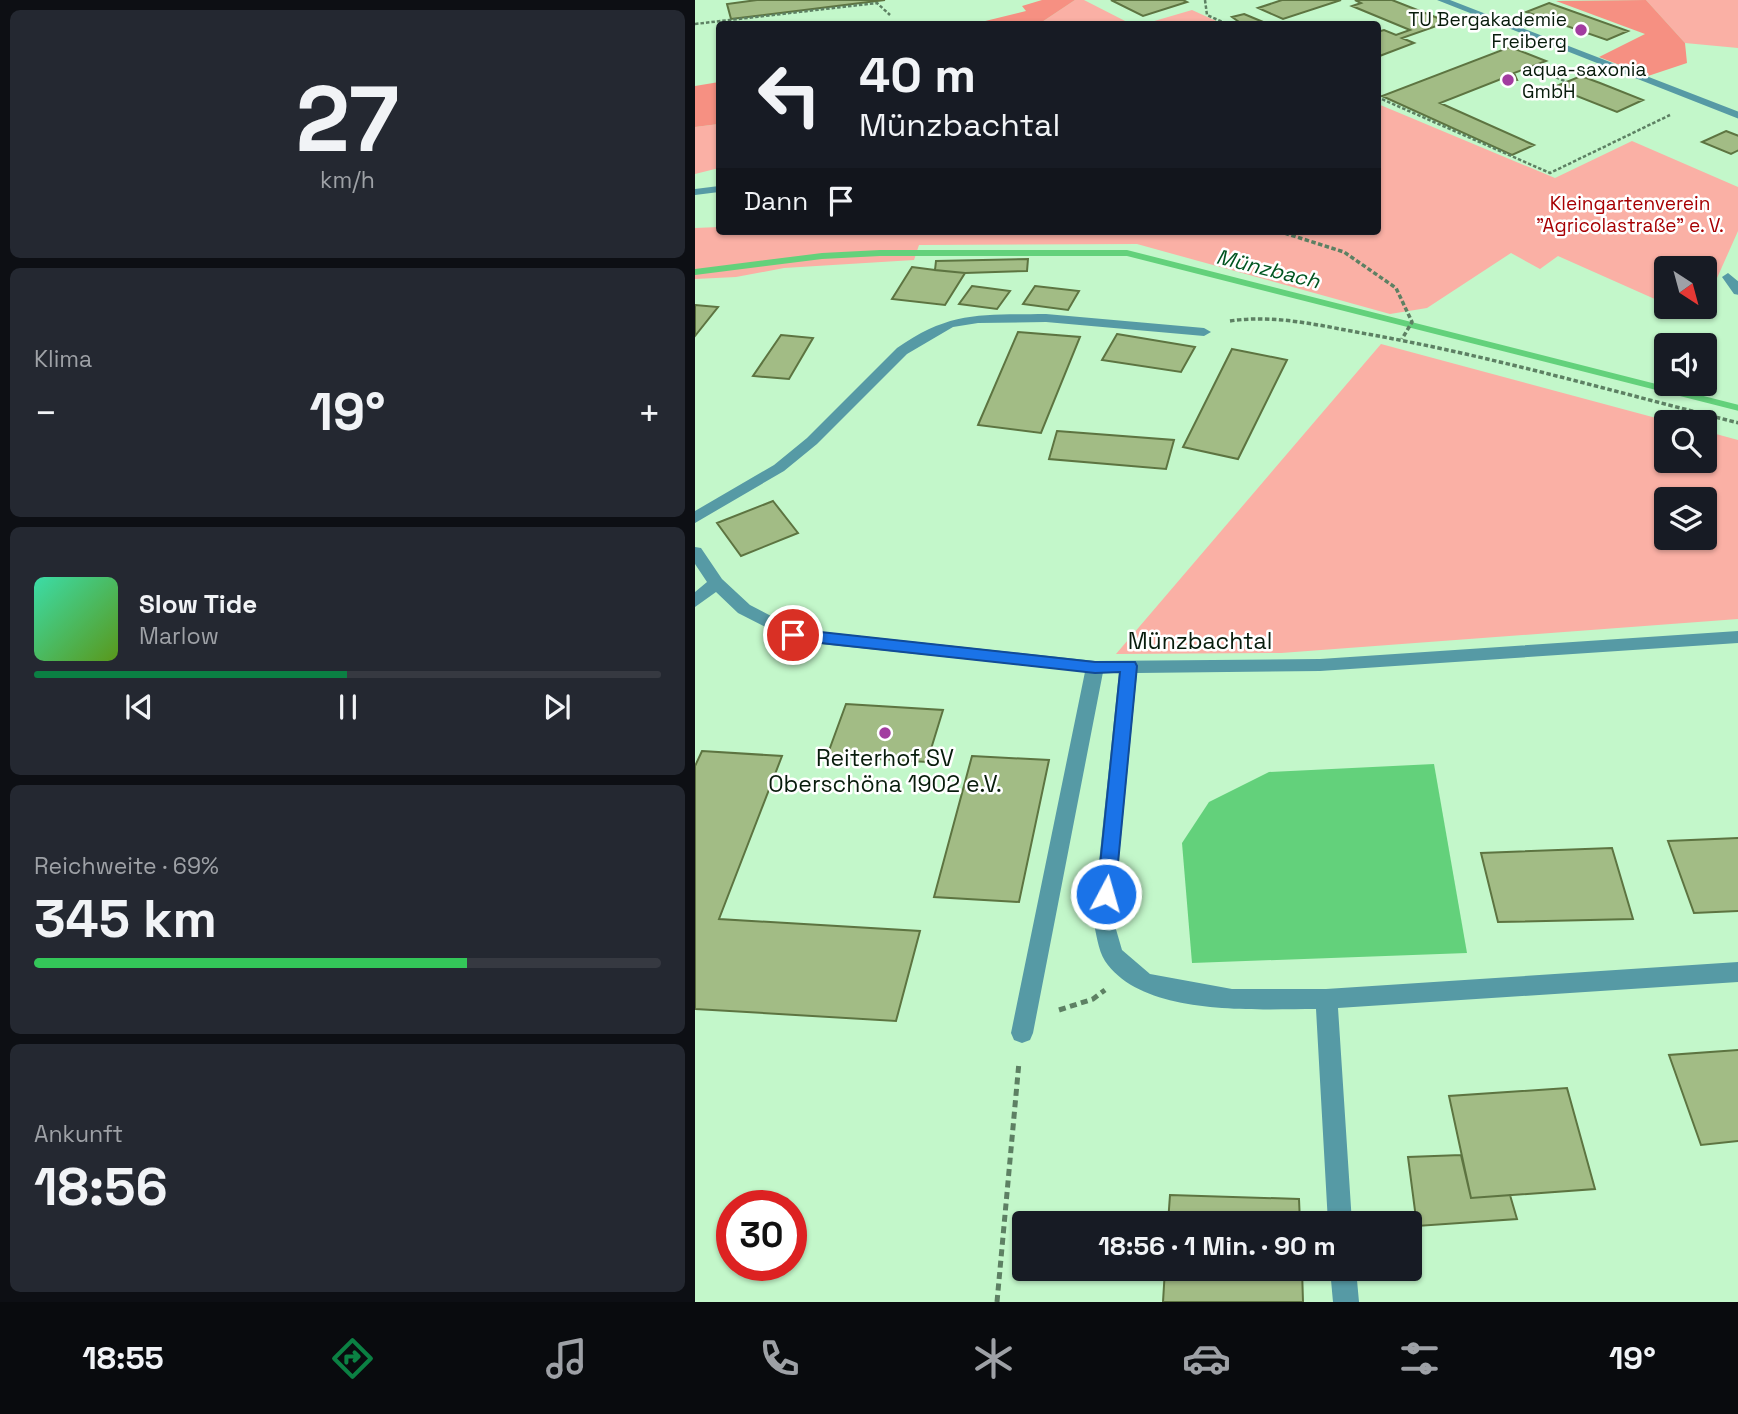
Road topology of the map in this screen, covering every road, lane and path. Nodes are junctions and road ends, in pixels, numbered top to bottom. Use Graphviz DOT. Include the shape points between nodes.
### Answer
graph roads {
  1 [pos="1205,0"];
  2 [pos="1442,0"];
  3 [pos="890,15"];
  4 [pos="721,21"];
  5 [pos="1220,21"];
  6 [pos="716,22"];
  7 [pos="695,24"];
  8 [pos="1547,73"];
  9 [pos="1567,82"];
  10 [pos="1381,99"];
  11 [pos="1699,101"];
  12 [pos="1738,116"];
  13 [pos="716,189"];
  14 [pos="695,192"];
  15 [pos="1291,235"];
  16 [pos="1728,277"];
  17 [pos="1738,291"];
  18 [pos="1204,332"];
  19 [pos="1402,340"];
  20 [pos="1738,423"];
  21 [pos="695,518"];
  22 [pos="695,552"];
  23 [pos="716,583"];
  24 [pos="695,601"];
  25 [pos="1738,638"];
  26 [pos="1129,666"];
  27 [pos="1095,667"];
  28 [pos="1130,969"];
  29 [pos="1738,972"];
  30 [pos="1326,999"];
  31 [pos="1023,1023"];
  32 [pos="1339,1211"];
  33 [pos="1344,1281"];
  34 [pos="997,1302"];
  35 [pos="1345,1302"];
  1 -- 5 [label="path" via="1207,15"];
  2 -- 11 [label="street"];
  3 -- 4 [label="path" via="877,3"];
  6 -- 7 [label="path"];
  8 -- 9 [label="path"];
  10 -- 11 [label="path" via="1550,173"];
  11 -- 12 [label="street"];
  13 -- 14 [label="street"];
  15 -- 19 [label="path" via="1344,252 1396,288 1412,321"];
  16 -- 17 [label="street"];
  18 -- 19 [label="path" via="1250,318"];
  18 -- 21 [label="street" via="1046,318 949,324 902,351 779,468"];
  19 -- 20 [label="path"];
  22 -- 23 [label="street, Münzbachtal"];
  23 -- 24 [label="street"];
  23 -- 27 [label="street, Münzbachtal" via="744,609 793,635"];
  25 -- 26 [label="street, Münzbachtal" via="1320,665"];
  26 -- 27 [label="street, Münzbachtal"];
  26 -- 28 [label="street" via="1103,919 1113,955"];
  27 -- 31 [label="street"];
  28 -- 30 [label="street" via="1143,982 1232,999"];
  28 -- 31 [label="path" via="1093,999"];
  29 -- 30 [label="street"];
  30 -- 32 [label="street"];
  31 -- 34 [label="path"];
  33 -- 35 [label="street"];
}
